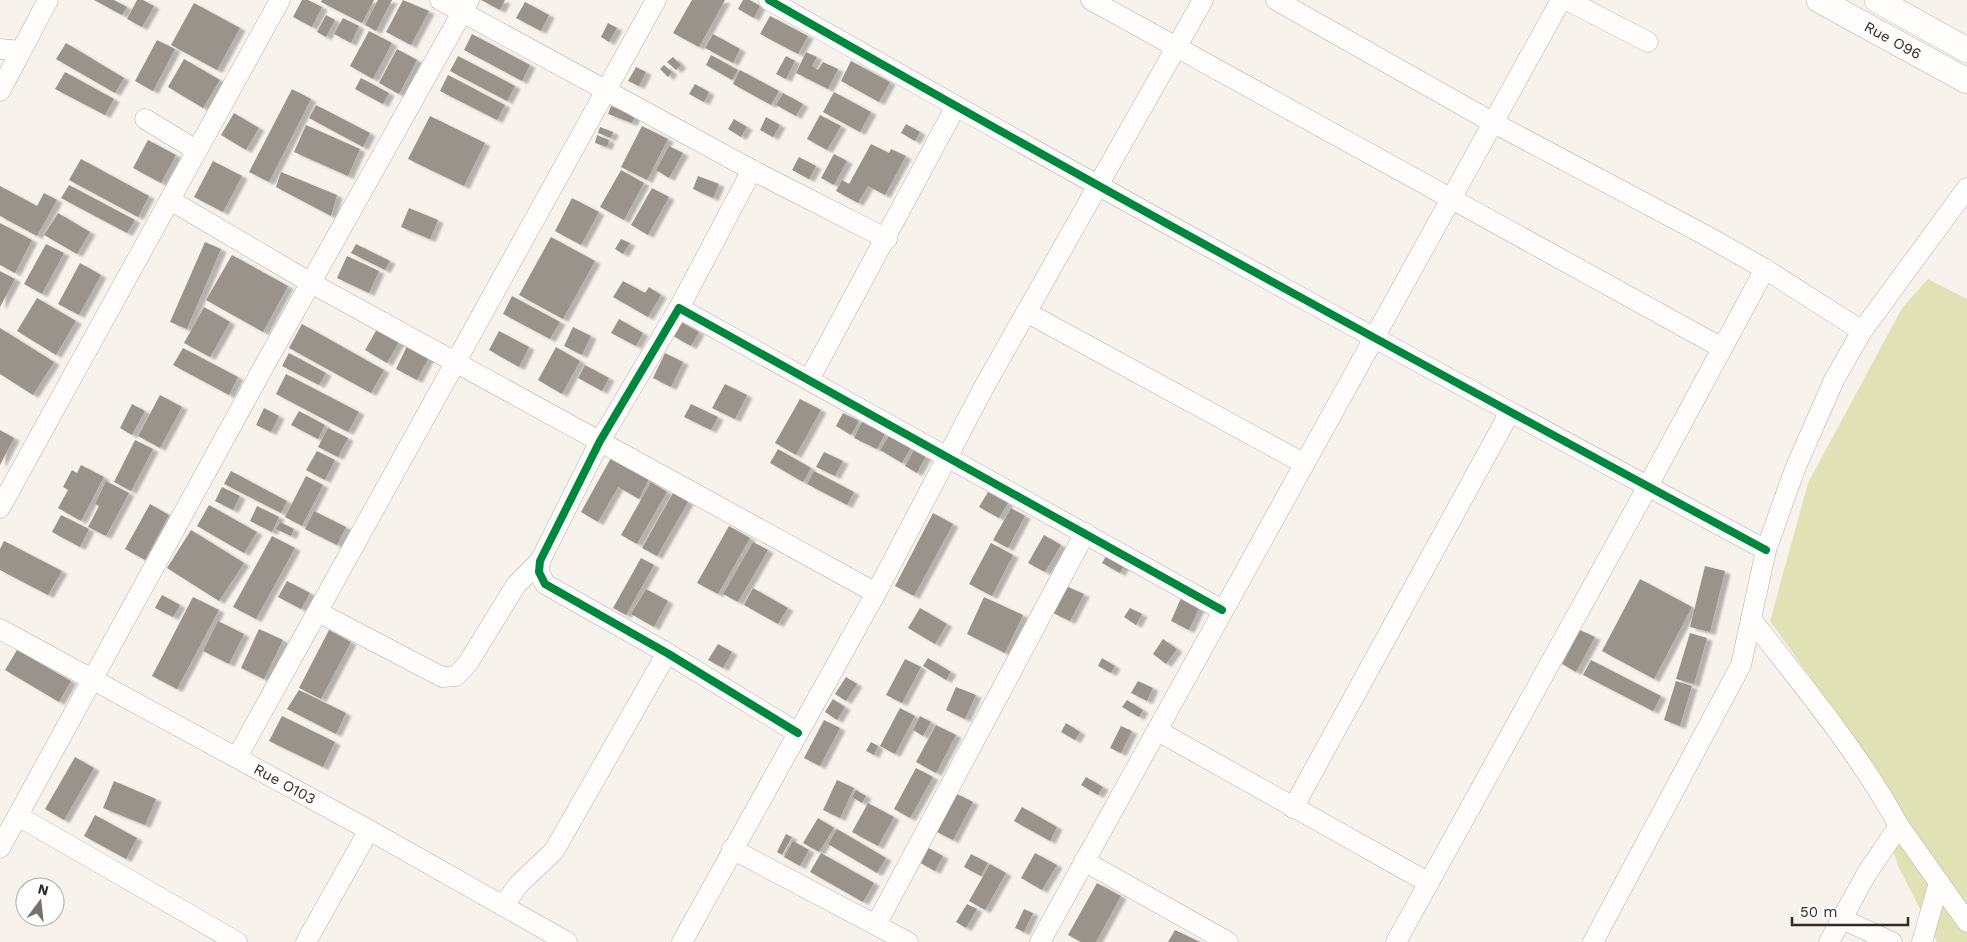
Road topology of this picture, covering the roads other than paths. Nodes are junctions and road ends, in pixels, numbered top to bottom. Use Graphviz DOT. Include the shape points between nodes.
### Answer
graph roads {
  1 [pos="48,0"];
  2 [pos="280,0"];
  3 [pos="440,0"];
  4 [pos="656,0"];
  5 [pos="769,0"];
  6 [pos="1090,0"];
  7 [pos="1203,0"];
  8 [pos="1276,0"];
  9 [pos="1561,0"];
  10 [pos="1568,0"];
  11 [pos="1819,0"];
  12 [pos="1877,0"];
  13 [pos="466,6"];
  14 [pos="1648,42"];
  15 [pos="1176,48"];
  16 [pos="0,49"];
  17 [pos="1967,50"];
  18 [pos="21,52"];
  19 [pos="1967,81"];
  20 [pos="606,90"];
  21 [pos="0,91"];
  22 [pos="956,106"];
  23 [pos="145,118"];
  24 [pos="1492,122"];
  25 [pos="196,150"];
  26 [pos="752,170"];
  27 [pos="1098,184"];
  28 [pos="1967,188"];
  29 [pos="1449,199"];
  30 [pos="170,200"];
  31 [pos="887,239"];
  32 [pos="1765,269"];
  33 [pos="311,283"];
  34 [pos="679,308"];
  35 [pos="1026,312"];
  36 [pos="1862,331"];
  37 [pos="1373,336"];
  38 [pos="1722,348"];
  39 [pos="457,362"];
  40 [pos="809,380"];
  41 [pos="1510,412"];
  42 [pos="600,441"];
  43 [pos="945,457"];
  44 [pos="1303,463"];
  45 [pos="1648,486"];
  46 [pos="0,508"];
  47 [pos="1085,533"];
  48 [pos="1766,550"];
  49 [pos="540,561"];
  50 [pos="876,593"];
  51 [pos="1222,610"];
  52 [pos="318,612"];
  53 [pos="1751,619"];
  54 [pos="0,629"];
  55 [pos="667,653"];
  56 [pos="92,680"];
  57 [pos="1158,731"];
  58 [pos="798,733"];
  59 [pos="237,757"];
  60 [pos="1293,808"];
  61 [pos="18,816"];
  62 [pos="1898,826"];
  63 [pos="370,830"];
  64 [pos="0,848"];
  65 [pos="732,849"];
  66 [pos="1084,861"];
  67 [pos="1938,882"];
  68 [pos="1429,883"];
  69 [pos="502,906"];
  70 [pos="1842,918"];
  71 [pos="1967,922"];
  72 [pos="876,925"];
  73 [pos="237,942"];
  74 [pos="306,942"];
  75 [pos="567,942"];
  76 [pos="682,942"];
  77 [pos="908,942"];
  78 [pos="1040,942"];
  79 [pos="1228,942"];
  80 [pos="1396,942"];
  81 [pos="1593,942"];
  82 [pos="1830,942"];
  83 [pos="1892,942"];
  84 [pos="1922,942"];
  1 -- 18 [label="street"];
  2 -- 25 [label="street"];
  3 -- 13 [label="street"];
  4 -- 20 [label="street"];
  5 -- 22 [label="street"];
  6 -- 15 [label="street"];
  7 -- 15 [label="street"];
  8 -- 24 [label="street"];
  9 -- 24 [label="street"];
  10 -- 14 [label="street"];
  11 -- 19 [label="main road, Rue O96"];
  12 -- 17 [label="main road, Rue O96"];
  13 -- 20 [label="street"];
  13 -- 33 [label="street"];
  15 -- 27 [label="street"];
  15 -- 29 [label="street"];
  16 -- 18 [label="street"];
  18 -- 21 [label="street"];
  20 -- 26 [label="street"];
  20 -- 39 [label="street"];
  22 -- 27 [label="street"];
  22 -- 31 [label="street"];
  23 -- 25 [label="street"];
  24 -- 29 [label="street"];
  24 -- 32 [label="street"];
  25 -- 30 [label="street"];
  26 -- 31 [label="street"];
  26 -- 34 [label="street"];
  27 -- 35 [label="street"];
  27 -- 37 [label="street"];
  28 -- 36 [label="street"];
  29 -- 37 [label="street"];
  29 -- 38 [label="street"];
  30 -- 33 [label="street"];
  30 -- 46 [label="street"];
  31 -- 40 [label="street"];
  32 -- 36 [label="street"];
  32 -- 38 [label="street"];
  33 -- 39 [label="street"];
  33 -- 56 [label="street"];
  34 -- 40 [label="street"];
  34 -- 42 [label="street"];
  35 -- 43 [label="street"];
  35 -- 44 [label="street"];
  36 -- 48 [label="street" via="1813,426"];
  37 -- 41 [label="street"];
  37 -- 44 [label="street"];
  38 -- 45 [label="street"];
  39 -- 42 [label="street"];
  39 -- 52 [label="street"];
  40 -- 43 [label="street"];
  41 -- 45 [label="street"];
  41 -- 60 [label="street"];
  42 -- 49 [label="street"];
  42 -- 50 [label="street"];
  43 -- 47 [label="street"];
  43 -- 50 [label="street"];
  44 -- 51 [label="street"];
  45 -- 48 [label="street"];
  45 -- 68 [label="street"];
  47 -- 51 [label="street"];
  47 -- 72 [label="street"];
  48 -- 53 [label="street"];
  49 -- 52 [label="street" via="516,585 468,663 456,676 442,677"];
  49 -- 55 [label="street" via="539,572 545,584"];
  50 -- 58 [label="street"];
  51 -- 57 [label="street"];
  52 -- 59 [label="street"];
  53 -- 62 [label="street" via="1857,758"];
  53 -- 81 [label="street" via="1741,665 1734,681"];
  54 -- 56 [label="street, Rue O103"];
  55 -- 58 [label="street"];
  55 -- 69 [label="street" via="554,851 519,884"];
  56 -- 59 [label="street, Rue O103"];
  56 -- 61 [label="street"];
  57 -- 60 [label="street"];
  57 -- 66 [label="street"];
  58 -- 65 [label="street"];
  59 -- 63 [label="street, Rue O103"];
  60 -- 68 [label="street"];
  61 -- 64 [label="street"];
  61 -- 73 [label="street"];
  62 -- 67 [label="street"];
  62 -- 70 [label="street"];
  63 -- 69 [label="street, Rue O103"];
  63 -- 74 [label="street"];
  65 -- 72 [label="street"];
  65 -- 76 [label="street"];
  66 -- 78 [label="street"];
  66 -- 79 [label="street"];
  67 -- 71 [label="street"];
  67 -- 84 [label="street"];
  68 -- 80 [label="street"];
  69 -- 75 [label="street, Rue O103"];
  70 -- 82 [label="street"];
  70 -- 83 [label="street"];
  72 -- 77 [label="street"];
}
